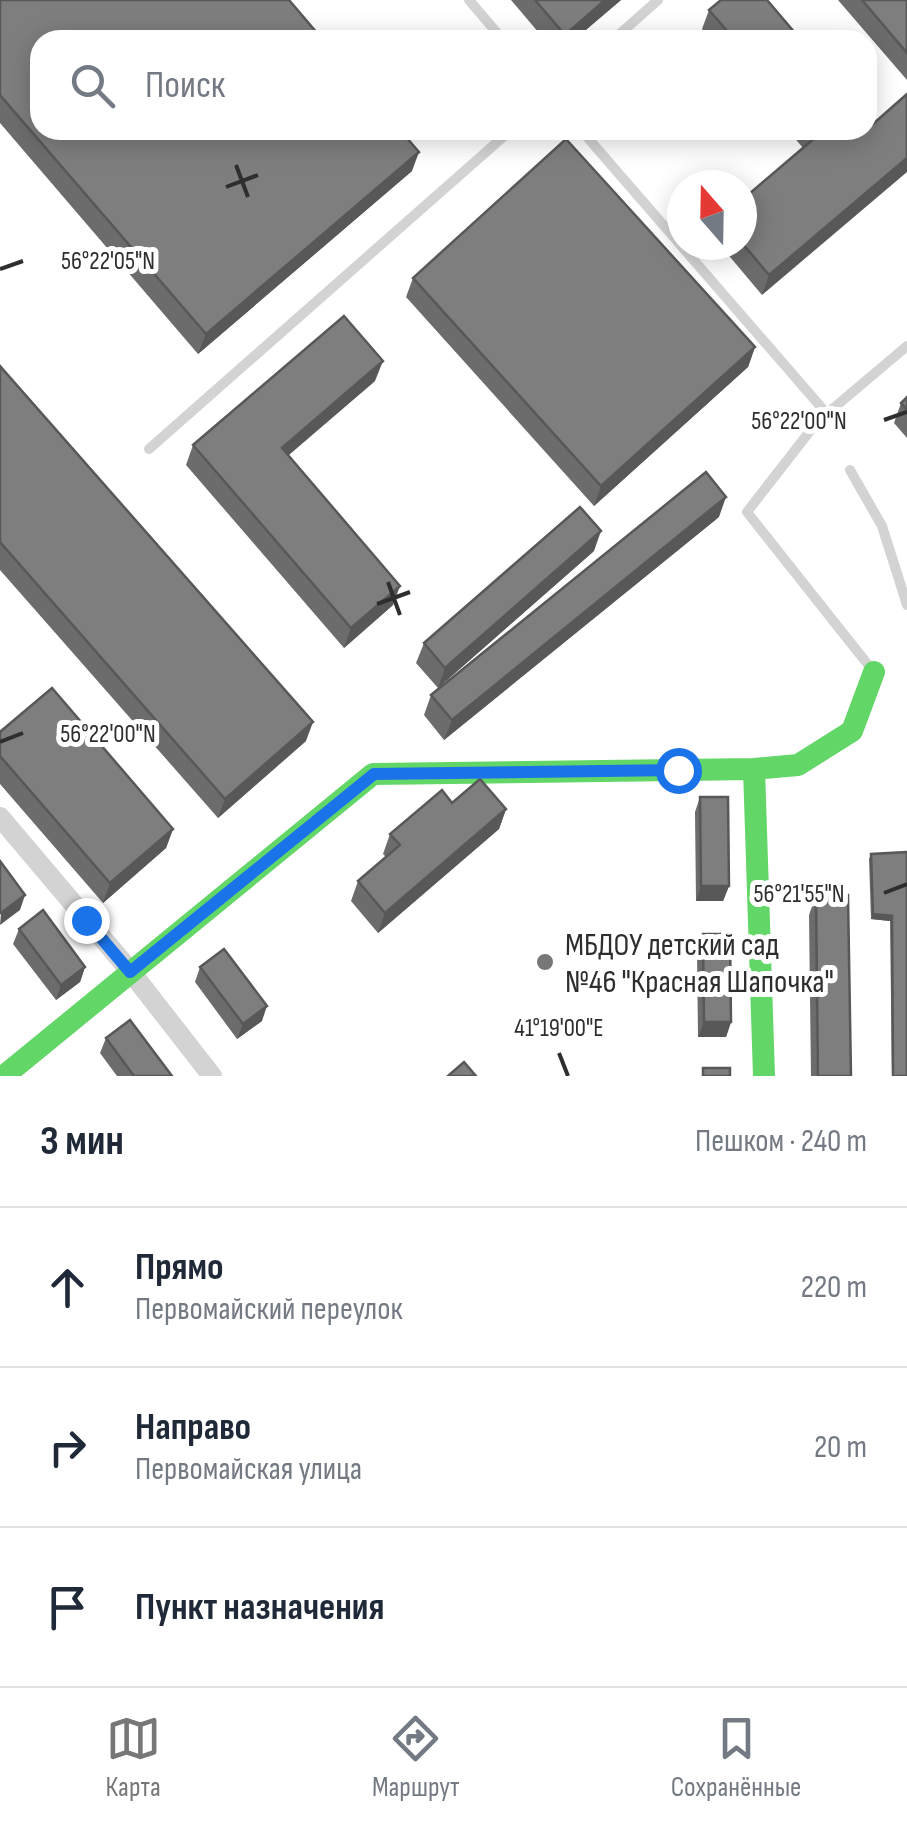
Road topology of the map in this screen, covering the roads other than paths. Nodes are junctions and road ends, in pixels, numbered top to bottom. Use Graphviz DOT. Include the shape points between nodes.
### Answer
graph roads {
  1 [pos="468,0"];
  2 [pos="658,0"];
  3 [pos="494,30"];
  4 [pos="624,30"];
  5 [pos="500,140"];
  6 [pos="590,140"];
  7 [pos="907,346"];
  8 [pos="827,414"];
  9 [pos="149,449"];
  10 [pos="850,470"];
  11 [pos="907,605"];
  12 [pos="874,672"];
  13 [pos="754,769"];
  14 [pos="0,817"];
  15 [pos="130,972"];
  16 [pos="4,1076"];
  17 [pos="212,1076"];
  18 [pos="764,1076"];
  1 -- 3 [label="lane"];
  2 -- 4 [label="lane"];
  5 -- 9 [label="lane"];
  6 -- 8 [label="lane"];
  7 -- 8 [label="lane"];
  8 -- 12 [label="lane" via="747,512"];
  10 -- 11 [label="lane" via="882,526"];
  12 -- 13 [label="street" via="852,731 798,766"];
  13 -- 15 [label="street" via="374,774"];
  13 -- 18 [label="street"];
  14 -- 15 [label="street"];
  15 -- 16 [label="street"];
  15 -- 17 [label="street"];
}
